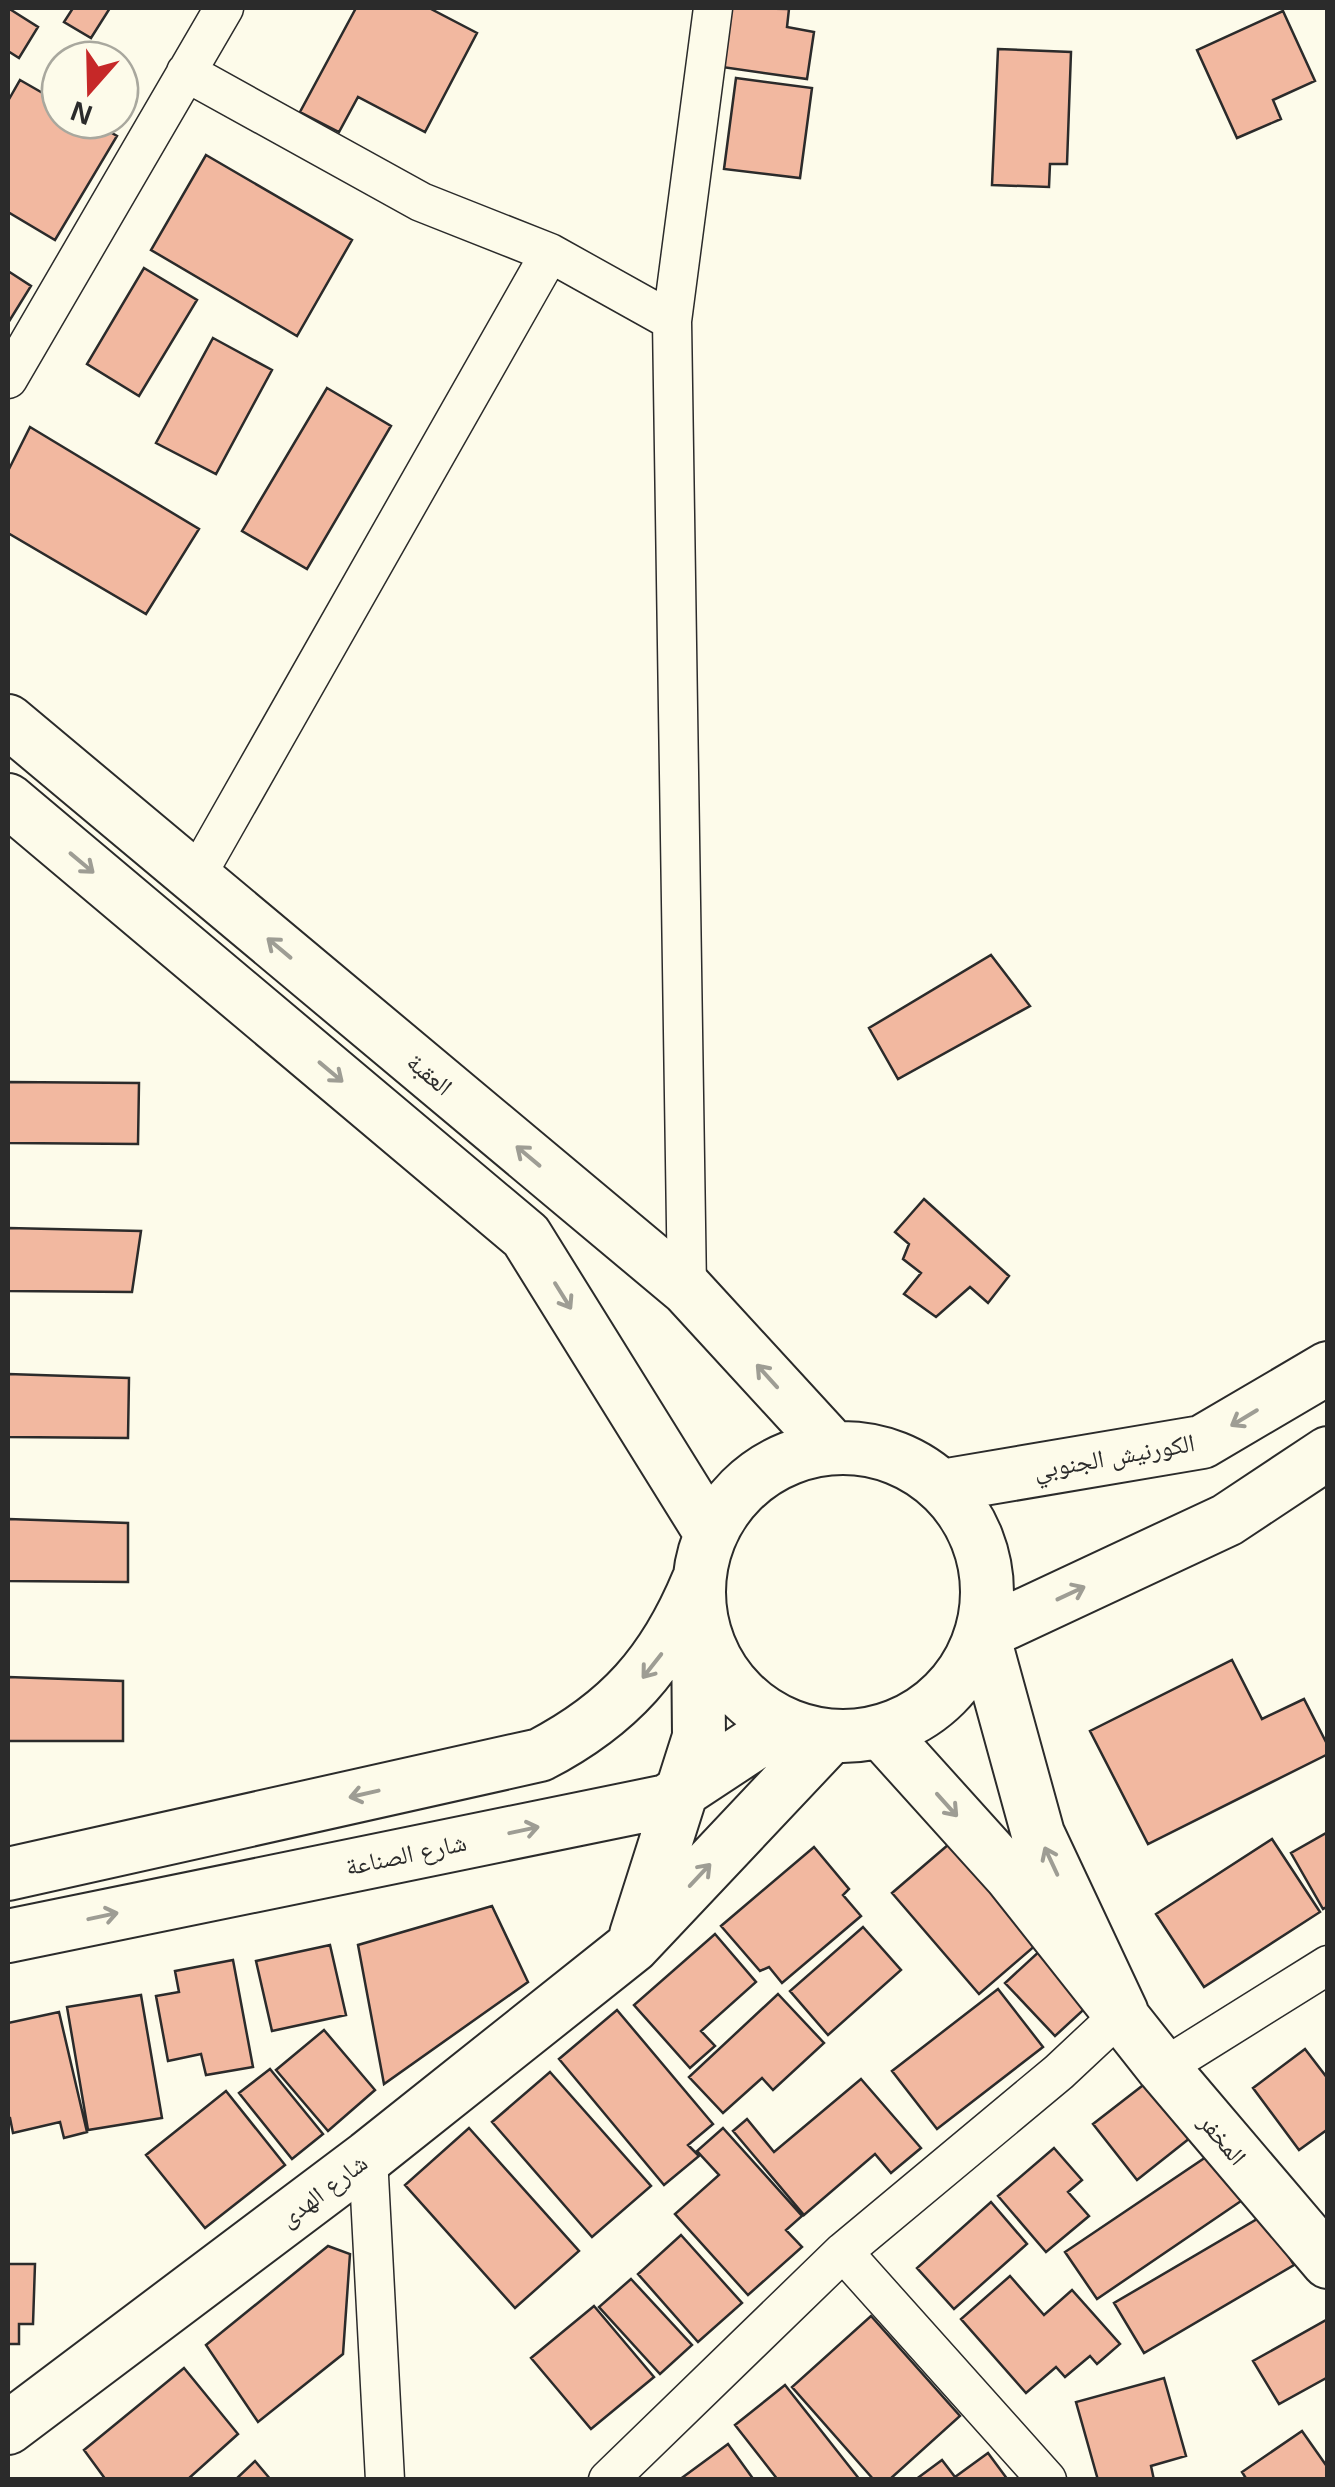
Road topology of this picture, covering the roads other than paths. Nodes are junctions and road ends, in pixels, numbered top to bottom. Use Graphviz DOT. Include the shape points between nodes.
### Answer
graph roads {
  1 [pos="224,8"];
  2 [pos="713,8"];
  3 [pos="186,72"];
  4 [pos="550,253"];
  5 [pos="672,322"];
  6 [pos="8,378"];
  7 [pos="8,721"];
  8 [pos="8,800"];
  9 [pos="195,878"];
  10 [pos="687,1289"];
  11 [pos="1328,1368"];
  12 [pos="833,1448"];
  13 [pos="1328,1452"];
  14 [pos="942,1486"];
  15 [pos="704,1557"];
  16 [pos="982,1634"];
  17 [pos="832,1731"];
  18 [pos="679,1796"];
  19 [pos="8,1874"];
  20 [pos="8,1936"];
  21 [pos="633,1946"];
  22 [pos="1328,1966"];
  23 [pos="1122,2012"];
  24 [pos="1163,2068"];
  25 [pos="368,2156"];
  26 [pos="843,2252"];
  27 [pos="1328,2262"];
  28 [pos="8,2428"];
  29 [pos="385,2480"];
  30 [pos="608,2480"];
  31 [pos="1046,2480"];
  1 -- 3 [label="street"];
  2 -- 5 [label="street"];
  3 -- 4 [label="street" via="421,202"];
  3 -- 6 [label="street"];
  4 -- 5 [label="street"];
  4 -- 9 [label="street"];
  5 -- 10 [label="street"];
  7 -- 9 [label="main road, العقبة"];
  8 -- 15 [label="main road, one-way" via="526,1236"];
  10 -- 9 [label="main road, العقبة, one-way"];
  12 -- 10 [label="main road, العقبة, one-way"];
  11 -- 14 [label="main road, الكورنيش الجنوبي, one-way" via="1202,1442"];
  12 -- 14 [label="main road" via="883,1453"];
  12 -- 15 [label="main road" via="794,1456 749,1481"];
  16 -- 13 [label="main road, one-way" via="1227,1520"];
  14 -- 16 [label="main road" via="972,1526 988,1584"];
  15 -- 17 [label="main road" via="703,1632 742,1697"];
  15 -- 18 [label="main road" via="699,1737"];
  15 -- 19 [label="main road, one-way" via="676,1630 637,1684 609,1712 540,1755"];
  16 -- 17 [label="main road" via="954,1686 916,1718"];
  23 -- 16 [label="main road, one-way" via="1038,1834"];
  17 -- 18 [label="main road, شارع الصناعة"];
  21 -- 17 [label="main road, شارع الهدى, one-way"];
  17 -- 23 [label="main road, one-way" via="1011,1876"];
  20 -- 18 [label="main road, شارع الصناعة, one-way"];
  18 -- 21 [label="main road"];
  21 -- 25 [label="main road, شارع الهدى"];
  22 -- 24 [label="street"];
  23 -- 24 [label="main road, المخفر"];
  23 -- 26 [label="street"];
  24 -- 27 [label="main road, المخفر"];
  25 -- 28 [label="main road, شارع الهدى"];
  25 -- 29 [label="street"];
  26 -- 30 [label="street"];
  26 -- 31 [label="street"];
}
